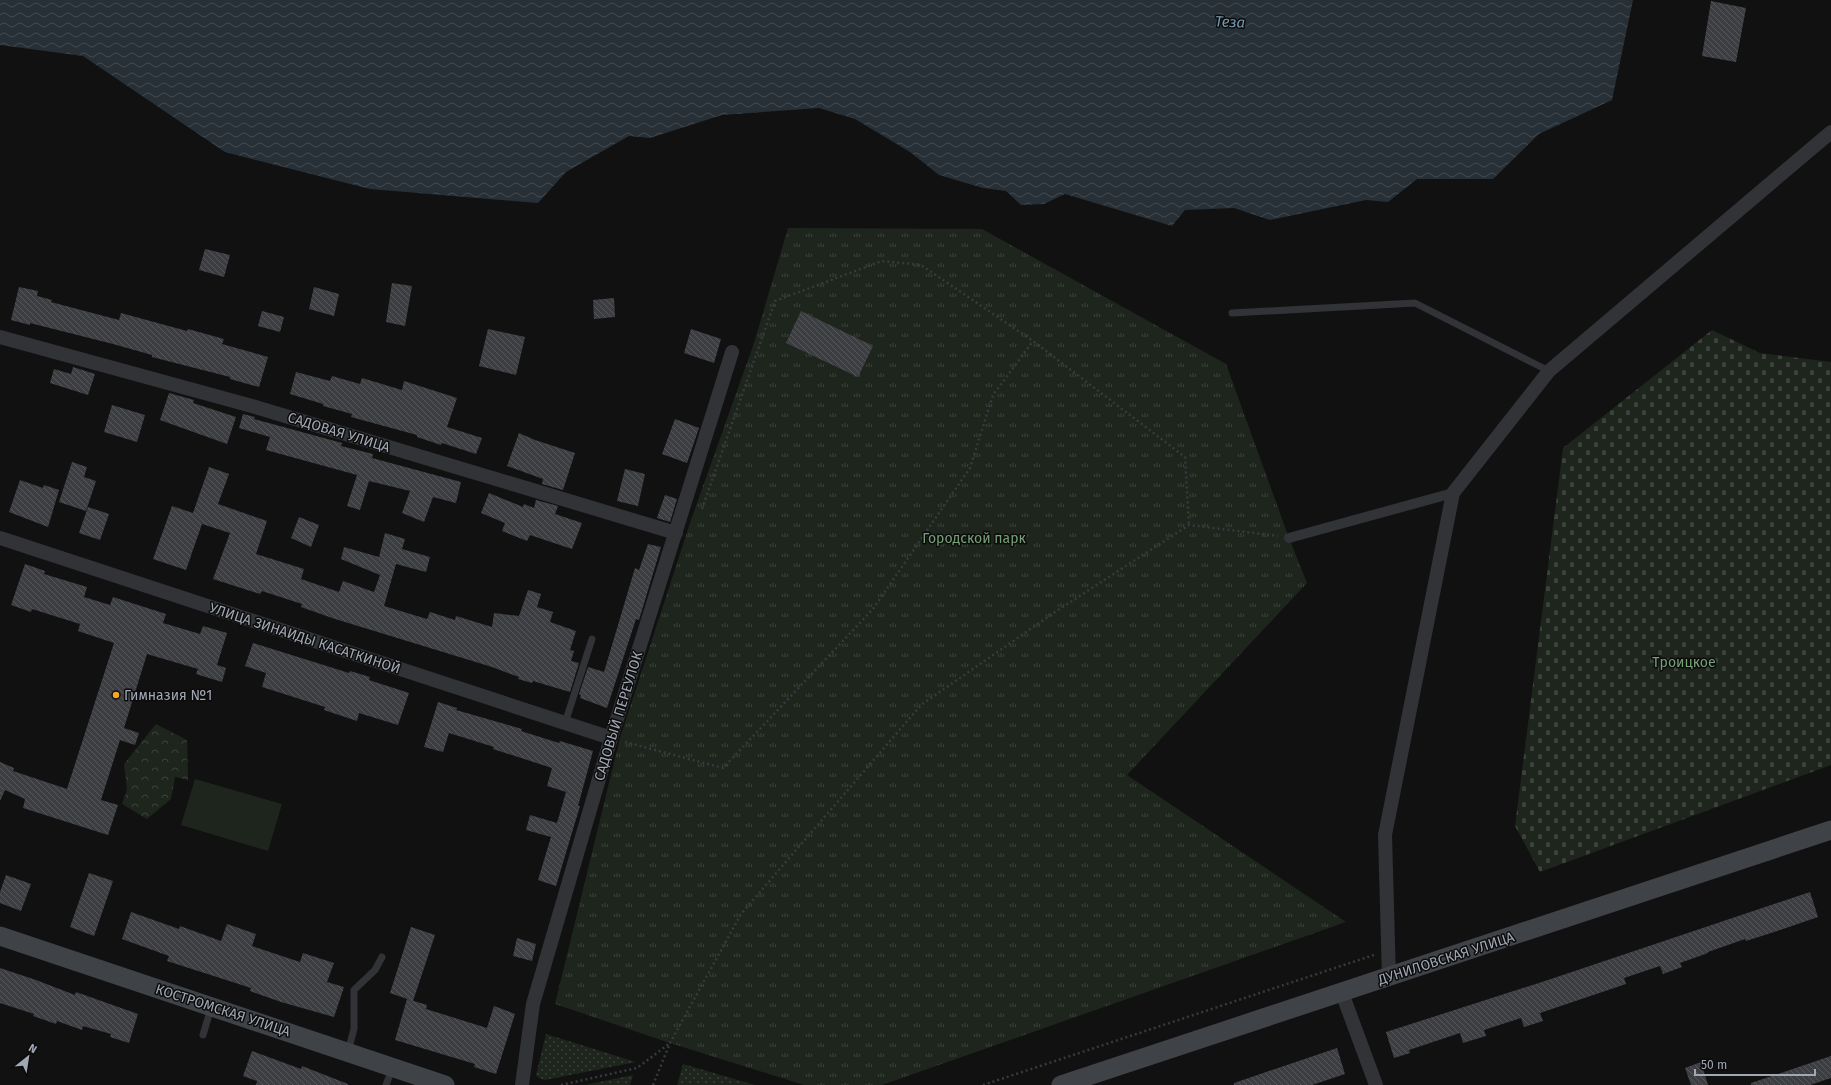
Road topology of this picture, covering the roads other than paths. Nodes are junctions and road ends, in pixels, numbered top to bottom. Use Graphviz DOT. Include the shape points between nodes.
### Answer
graph roads {
  1 [pos="1831,132"];
  2 [pos="1232,313"];
  3 [pos="0,337"];
  4 [pos="732,352"];
  5 [pos="1549,371"];
  6 [pos="1453,493"];
  7 [pos="676,533"];
  8 [pos="0,538"];
  9 [pos="1289,538"];
  10 [pos="592,639"];
  11 [pos="565,723"];
  12 [pos="610,738"];
  13 [pos="1831,830"];
  14 [pos="0,936"];
  15 [pos="382,957"];
  16 [pos="1389,978"];
  17 [pos="1342,993"];
  18 [pos="212,1006"];
  19 [pos="203,1034"];
  20 [pos="348,1051"];
  21 [pos="393,1067"];
  22 [pos="386,1085"];
  23 [pos="446,1085"];
  24 [pos="522,1085"];
  25 [pos="1061,1085"];
  26 [pos="1376,1085"];
  1 -- 5 [label="street"];
  2 -- 5 [label="lane" via="1415,303"];
  3 -- 7 [label="street, САДОВАЯ УЛИЦА" via="252,406"];
  4 -- 7 [label="street, САДОВЫЙ ПЕРЕУЛОК"];
  5 -- 6 [label="street"];
  6 -- 9 [label="street"];
  6 -- 16 [label="street" via="1385,835"];
  7 -- 12 [label="street, САДОВЫЙ ПЕРЕУЛОК"];
  8 -- 11 [label="street, УЛИЦА ЗИНАИДЫ КАСАТКИНОЙ"];
  10 -- 11 [label="lane"];
  11 -- 12 [label="street, УЛИЦА ЗИНАИДЫ КАСАТКИНОЙ"];
  12 -- 24 [label="street, САДОВЫЙ ПЕРЕУЛОК" via="533,1004"];
  13 -- 16 [label="main road, ДУНИЛОВСКАЯ УЛИЦА"];
  14 -- 18 [label="main road, КОСТРОМСКАЯ УЛИЦА"];
  15 -- 20 [label="lane" via="376,970 354,990 354,1029"];
  16 -- 17 [label="main road, ДУНИЛОВСКАЯ УЛИЦА"];
  17 -- 25 [label="main road, ДУНИЛОВСКАЯ УЛИЦА"];
  17 -- 26 [label="street"];
  18 -- 19 [label="lane"];
  18 -- 20 [label="main road, КОСТРОМСКАЯ УЛИЦА"];
  20 -- 21 [label="main road, КОСТРОМСКАЯ УЛИЦА"];
  21 -- 22 [label="lane"];
  21 -- 23 [label="main road, КОСТРОМСКАЯ УЛИЦА"];
}
